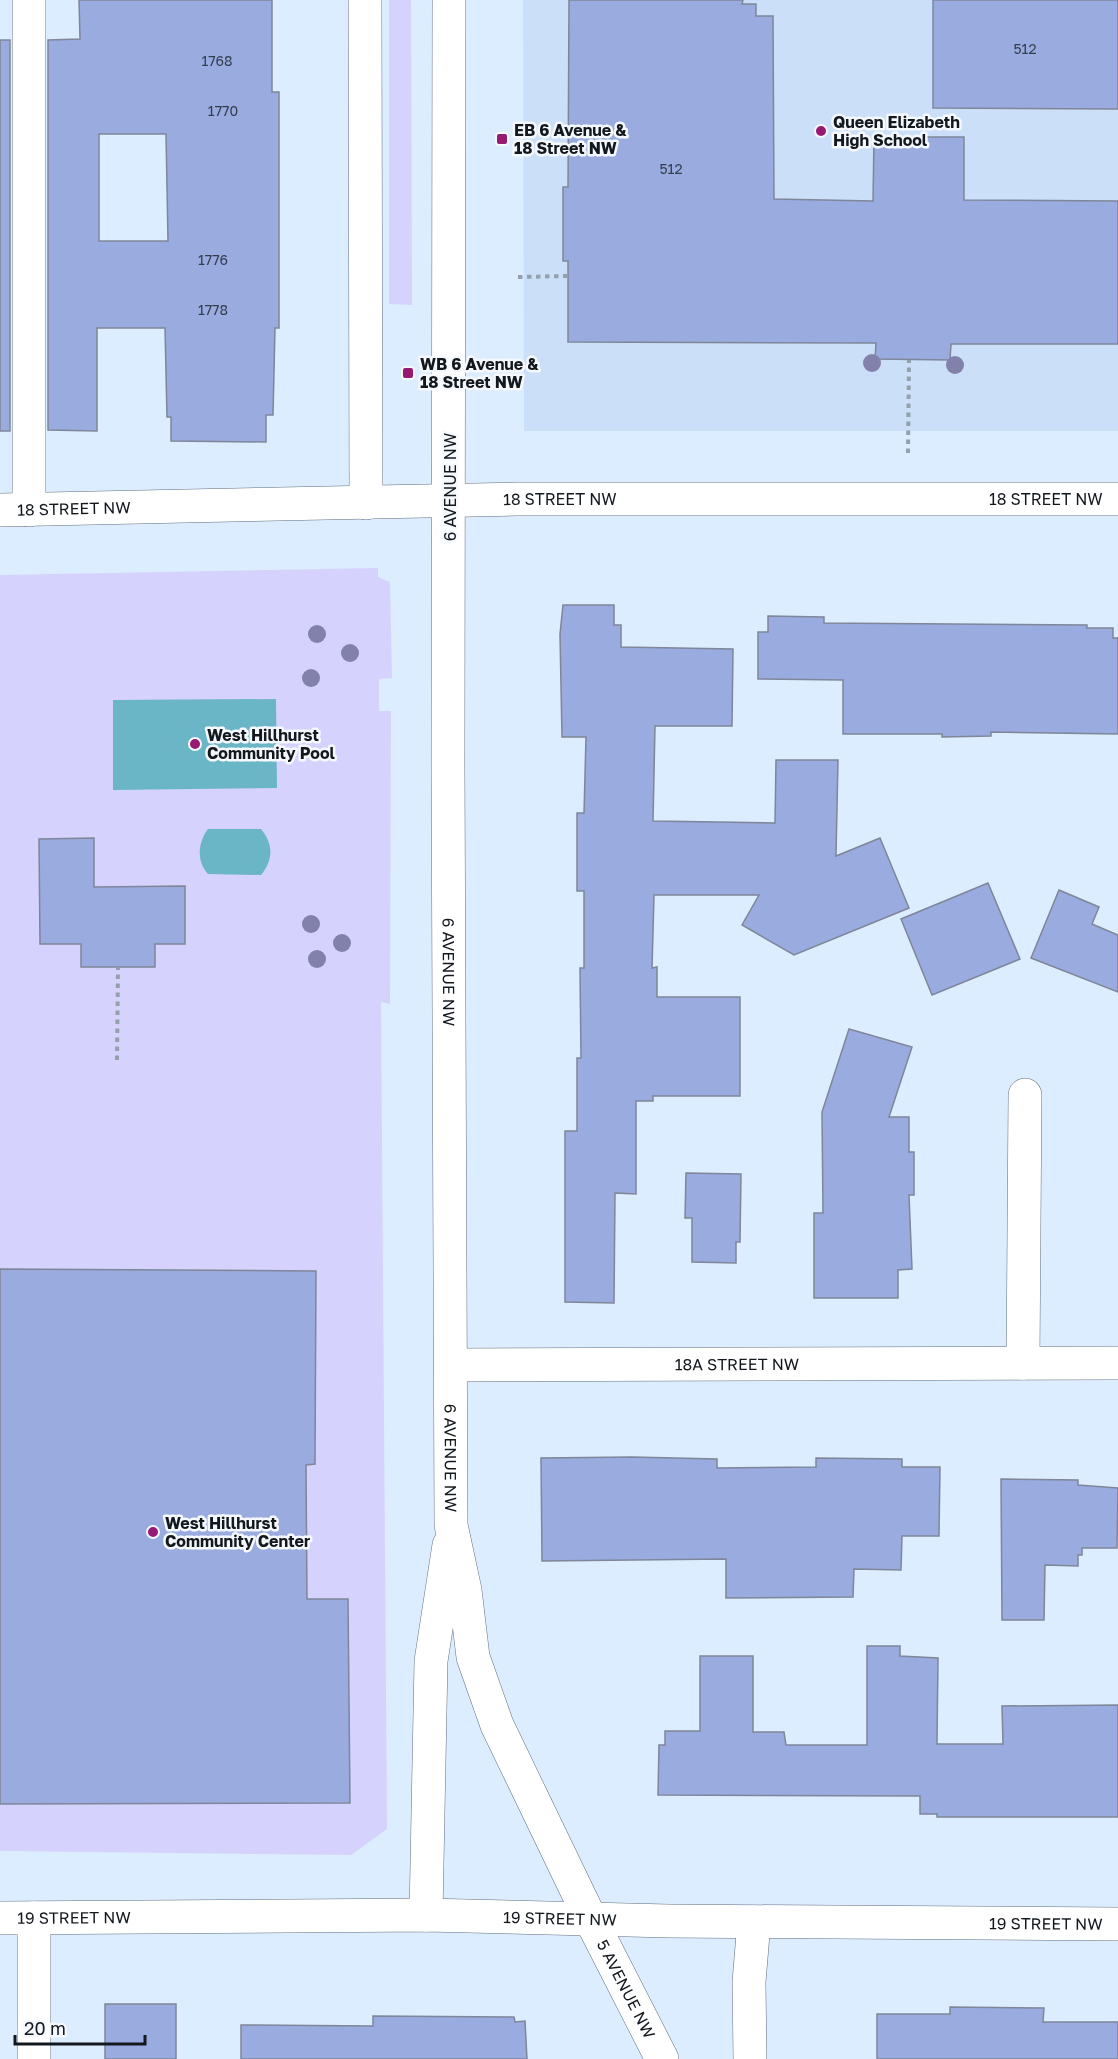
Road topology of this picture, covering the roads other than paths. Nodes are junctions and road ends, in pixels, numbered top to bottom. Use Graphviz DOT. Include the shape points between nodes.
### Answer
graph roads {
  1 [pos="30,0"];
  2 [pos="365,0"];
  3 [pos="449,0"];
  4 [pos="1118,499"];
  5 [pos="450,500"];
  6 [pos="366,503"];
  7 [pos="15,510"];
  8 [pos="1025,1095"];
  9 [pos="1023,1363"];
  10 [pos="1118,1363"];
  11 [pos="451,1365"];
  12 [pos="452,1525"];
  13 [pos="426,1916"];
  14 [pos="0,1918"];
  15 [pos="33,1918"];
  16 [pos="590,1918"];
  17 [pos="754,1922"];
  18 [pos="1118,1924"];
  19 [pos="33,2059"];
  20 [pos="662,2059"];
  21 [pos="750,2059"];
  1 -- 7 [label="street"];
  2 -- 6 [label="street"];
  3 -- 5 [label="street, 6 AVENUE NW"];
  4 -- 5 [label="street, 18 STREET NW"];
  5 -- 6 [label="street, 18 STREET NW"];
  5 -- 11 [label="street, 6 AVENUE NW"];
  6 -- 7 [label="street, 18 STREET NW"];
  8 -- 9 [label="street"];
  9 -- 10 [label="street, 18A STREET NW"];
  9 -- 11 [label="street, 18A STREET NW"];
  11 -- 12 [label="street, 6 AVENUE NW"];
  12 -- 13 [label="street" via="431,1661"];
  12 -- 16 [label="street, 6 AVENUE NW" via="473,1657 483,1686 497,1725"];
  13 -- 15 [label="street, 19 STREET NW"];
  13 -- 16 [label="street, 19 STREET NW"];
  14 -- 15 [label="street, 19 STREET NW"];
  15 -- 19 [label="street"];
  16 -- 17 [label="street, 19 STREET NW"];
  16 -- 20 [label="street, 5 AVENUE NW"];
  17 -- 18 [label="street, 19 STREET NW"];
  17 -- 21 [label="street" via="749,1982"];
}
